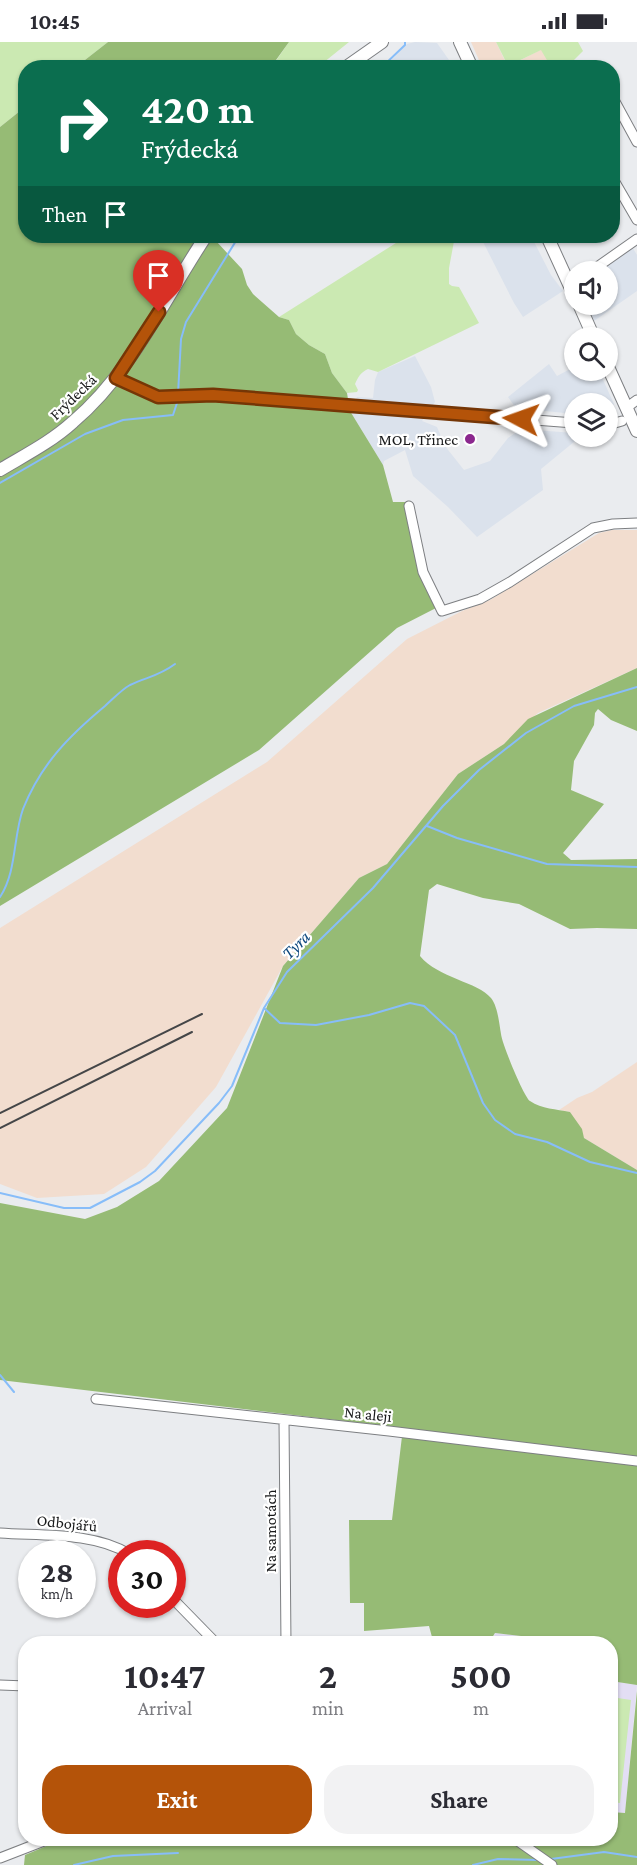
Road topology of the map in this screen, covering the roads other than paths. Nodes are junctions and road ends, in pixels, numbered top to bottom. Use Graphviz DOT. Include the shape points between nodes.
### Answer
graph roads {
  1 [pos="382,42"];
  2 [pos="460,42"];
  3 [pos="356,60"];
  4 [pos="468,60"];
  5 [pos="620,111"];
  6 [pos="637,142"];
  7 [pos="620,191"];
  8 [pos="637,220"];
  9 [pos="637,239"];
  10 [pos="202,243"];
  11 [pos="551,243"];
  12 [pos="606,261"];
  13 [pos="564,269"];
  14 [pos="116,378"];
  15 [pos="617,381"];
  16 [pos="632,404"];
  17 [pos="564,422"];
  18 [pos="622,422"];
  19 [pos="618,423"];
  20 [pos="637,431"];
  21 [pos="0,470"];
  22 [pos="409,506"];
  23 [pos="637,523"];
  24 [pos="96,1399"];
  25 [pos="284,1420"];
  26 [pos="637,1461"];
  27 [pos="0,1533"];
  28 [pos="108,1543"];
  29 [pos="186,1612"];
  30 [pos="209,1636"];
  31 [pos="285,1636"];
  32 [pos="0,1685"];
  33 [pos="18,1686"];
  34 [pos="31,1846"];
  35 [pos="525,1846"];
  36 [pos="0,1858"];
  37 [pos="552,1865"];
  1 -- 3 [label="main road"];
  2 -- 4 [label="main road"];
  5 -- 6 [label="street"];
  7 -- 8 [label="street"];
  9 -- 12 [label="street"];
  10 -- 14 [label="main road, Frýdecká"];
  11 -- 13 [label="main road"];
  14 -- 17 [label="street" via="158,397 213,395"];
  14 -- 21 [label="main road, Frýdecká" via="74,422"];
  15 -- 16 [label="main road"];
  16 -- 20 [label="main road"];
  18 -- 19 [label="street"];
  22 -- 23 [label="street" via="423,572 442,611 480,599 593,528"];
  24 -- 25 [label="street, Na aleji"];
  25 -- 26 [label="street, Na aleji"];
  25 -- 31 [label="street, Na samotách"];
  27 -- 28 [label="street, Odbojářů"];
  29 -- 30 [label="street"];
  32 -- 33 [label="street"];
  34 -- 36 [label="street"];
  35 -- 37 [label="street"];
}
